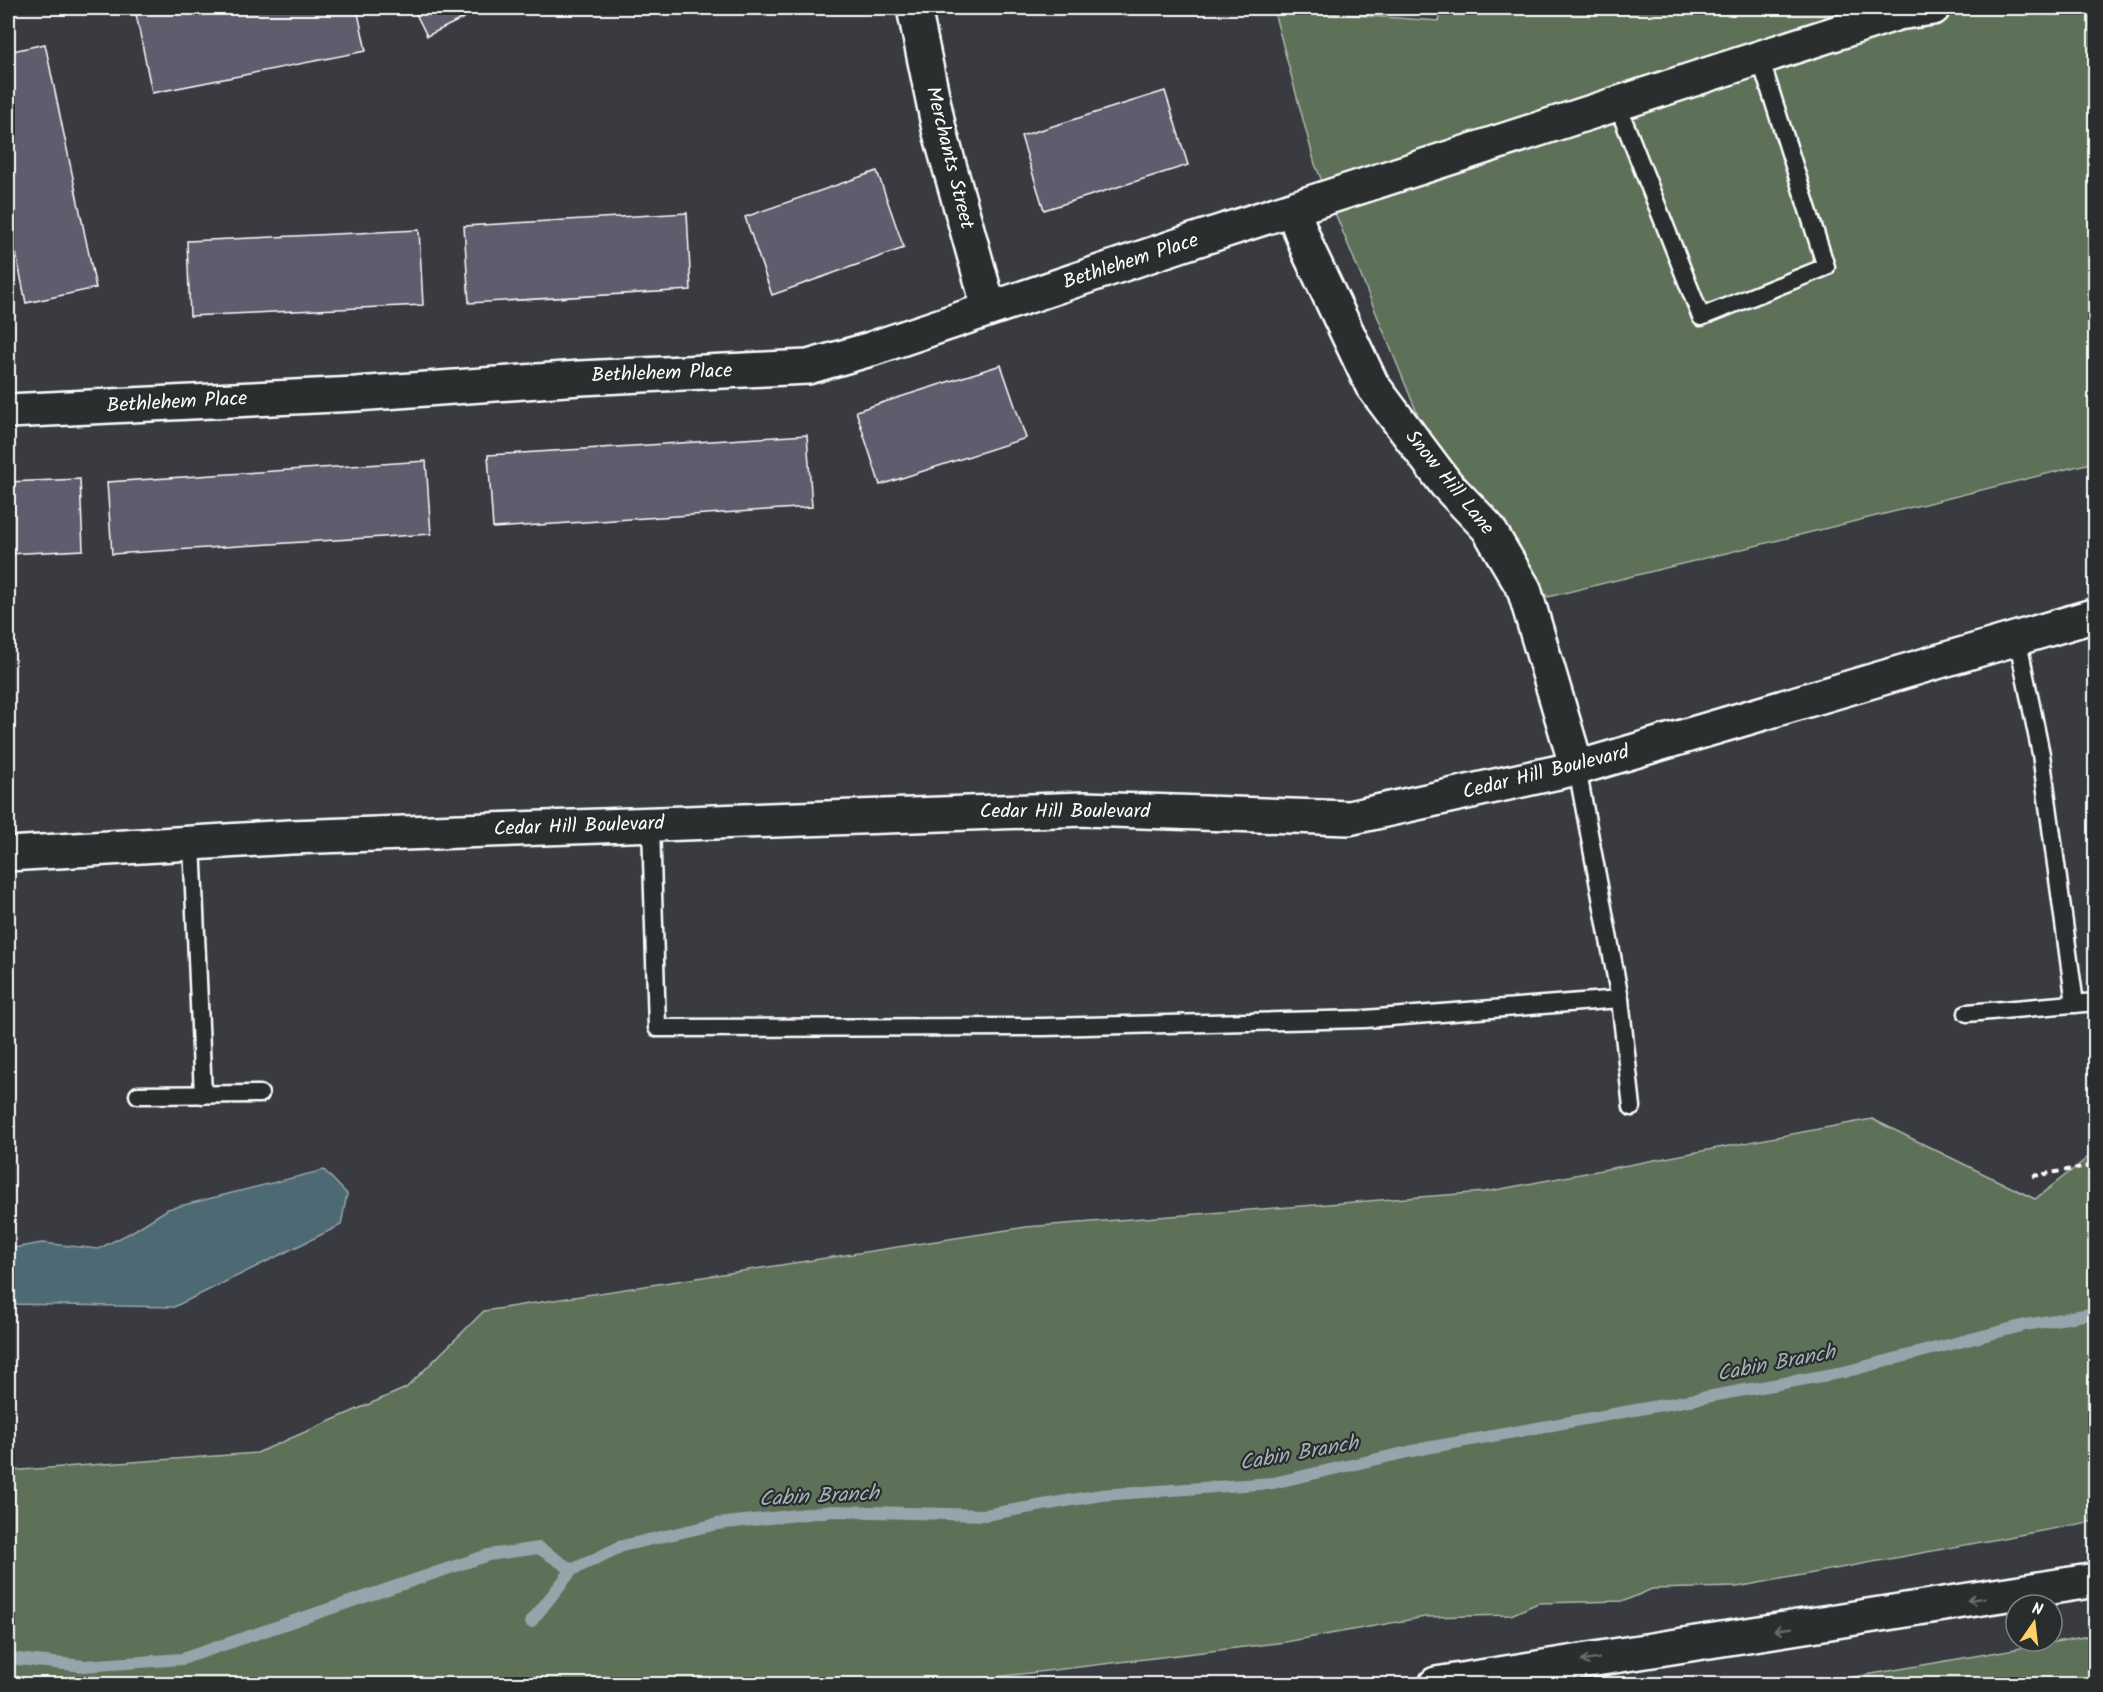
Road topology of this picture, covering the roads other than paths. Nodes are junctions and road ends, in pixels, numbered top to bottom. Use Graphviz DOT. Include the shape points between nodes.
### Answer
graph roads {
  1 [pos="914,8"];
  2 [pos="1933,8"];
  3 [pos="1760,58"];
  4 [pos="1617,104"];
  5 [pos="1293,210"];
  6 [pos="989,308"];
  7 [pos="8,411"];
  8 [pos="2096,615"];
  9 [pos="2017,637"];
  10 [pos="1577,768"];
  11 [pos="651,824"];
  12 [pos="192,843"];
  13 [pos="8,854"];
  14 [pos="1620,999"];
  15 [pos="2096,1002"];
  16 [pos="2075,1004"];
  17 [pos="1967,1013"];
  18 [pos="260,1094"];
  19 [pos="138,1095"];
  20 [pos="203,1095"];
  21 [pos="1632,1107"];
  22 [pos="2096,1580"];
  23 [pos="1436,1684"];
  1 -- 6 [label="main road, Merchants Street" via="939,129"];
  2 -- 3 [label="main road, Bethlehem Place" via="1898,13"];
  3 -- 4 [label="main road, Bethlehem Place"];
  3 -- 4 [label="lane" via="1826,267 1701,317"];
  4 -- 5 [label="main road, Bethlehem Place"];
  5 -- 6 [label="main road, Bethlehem Place"];
  5 -- 10 [label="main road, Snow Hill Lane" via="1372,385 1446,484 1488,528 1524,589"];
  6 -- 7 [label="main road, Bethlehem Place" via="807,367"];
  8 -- 9 [label="main road, Cedar Hill Boulevard"];
  9 -- 10 [label="main road, Cedar Hill Boulevard"];
  9 -- 16 [label="lane" via="2041,753"];
  10 -- 11 [label="main road, Cedar Hill Boulevard" via="1349,818 1084,809"];
  10 -- 14 [label="lane"];
  11 -- 12 [label="main road, Cedar Hill Boulevard"];
  11 -- 14 [label="lane" via="657,1028 1044,1027 1365,1019"];
  12 -- 13 [label="main road, Cedar Hill Boulevard"];
  12 -- 20 [label="lane"];
  14 -- 21 [label="lane"];
  15 -- 16 [label="lane"];
  16 -- 17 [label="lane"];
  18 -- 20 [label="lane"];
  19 -- 20 [label="lane"];
  22 -- 23 [label="main road, one-way"];
}
